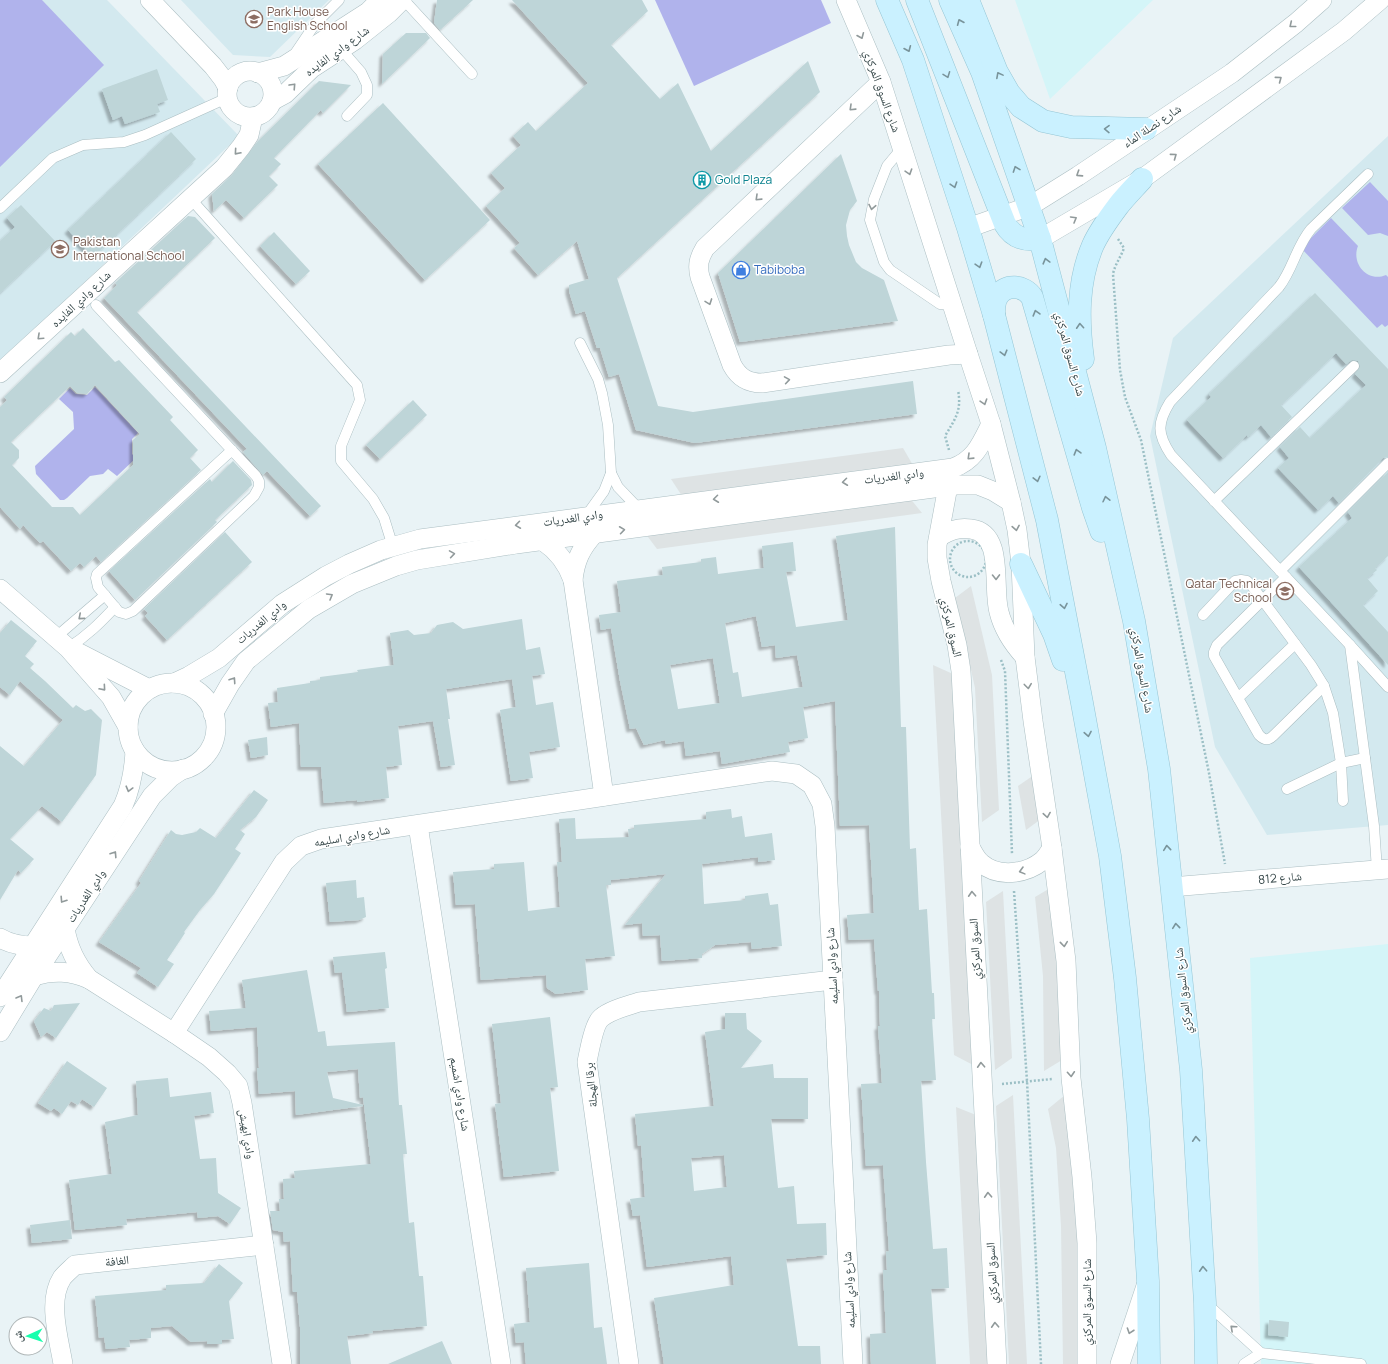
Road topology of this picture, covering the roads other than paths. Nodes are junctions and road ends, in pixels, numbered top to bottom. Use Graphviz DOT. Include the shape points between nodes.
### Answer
graph roads {
  1 [pos="150,0"];
  2 [pos="339,0"];
  3 [pos="380,0"];
  4 [pos="403,0"];
  5 [pos="846,0"];
  6 [pos="887,0"];
  7 [pos="917,0"];
  8 [pos="950,0"];
  9 [pos="968,0"];
  10 [pos="1322,0"];
  11 [pos="1380,0"];
  12 [pos="341,49"];
  13 [pos="290,61"];
  14 [pos="213,66"];
  15 [pos="249,73"];
  16 [pos="472,74"];
  17 [pos="881,82"];
  18 [pos="228,93"];
  19 [pos="272,101"];
  20 [pos="347,116"];
  21 [pos="253,117"];
  22 [pos="1146,129"];
  23 [pos="902,148"];
  24 [pos="1368,174"];
  25 [pos="1142,179"];
  26 [pos="190,198"];
  27 [pos="1030,206"];
  28 [pos="0,208"];
  29 [pos="1001,216"];
  30 [pos="968,228"];
  31 [pos="1040,238"];
  32 [pos="96,305"];
  33 [pos="952,305"];
  34 [pos="994,315"];
  35 [pos="580,343"];
  36 [pos="968,354"];
  37 [pos="1354,366"];
  38 [pos="0,373"];
  39 [pos="991,424"];
  40 [pos="1095,448"];
  41 [pos="232,450"];
  42 [pos="1388,463"];
  43 [pos="611,474"];
  44 [pos="948,486"];
  45 [pos="1214,501"];
  46 [pos="1011,502"];
  47 [pos="639,509"];
  48 [pos="586,516"];
  49 [pos="594,534"];
  50 [pos="939,537"];
  51 [pos="543,541"];
  52 [pos="393,546"];
  53 [pos="1021,564"];
  54 [pos="1283,574"];
  55 [pos="573,580"];
  56 [pos="0,589"];
  57 [pos="105,595"];
  58 [pos="1264,600"];
  59 [pos="115,607"];
  60 [pos="1203,615"];
  61 [pos="1134,621"];
  62 [pos="62,643"];
  63 [pos="1295,644"];
  64 [pos="1350,645"];
  65 [pos="1025,657"];
  66 [pos="174,683"];
  67 [pos="1324,686"];
  68 [pos="1388,687"];
  69 [pos="149,689"];
  70 [pos="1238,698"];
  71 [pos="1082,703"];
  72 [pos="213,714"];
  73 [pos="128,727"];
  74 [pos="135,751"];
  75 [pos="1365,758"];
  76 [pos="1341,763"];
  77 [pos="183,769"];
  78 [pos="1287,789"];
  79 [pos="604,796"];
  80 [pos="1343,802"];
  81 [pos="418,825"];
  82 [pos="970,847"];
  83 [pos="1052,848"];
  84 [pos="1382,870"];
  85 [pos="1171,887"];
  86 [pos="66,928"];
  87 [pos="0,938"];
  88 [pos="34,946"];
  89 [pos="34,976"];
  90 [pos="89,979"];
  91 [pos="833,980"];
  92 [pos="0,997"];
  93 [pos="0,1032"];
  94 [pos="174,1032"];
  95 [pos="264,1245"];
  96 [pos="1148,1281"];
  97 [pos="1205,1303"];
  98 [pos="1261,1353"];
  99 [pos="1295,1360"];
  100 [pos="63,1364"];
  101 [pos="282,1364"];
  102 [pos="501,1364"];
  103 [pos="629,1364"];
  104 [pos="853,1364"];
  105 [pos="997,1364"];
  106 [pos="1087,1364"];
  107 [pos="1120,1364"];
  108 [pos="1149,1364"];
  109 [pos="1206,1364"];
  110 [pos="1244,1364"];
  111 [pos="1361,1364"];
  1 -- 14 [label="street"];
  2 -- 13 [label="lane" via="315,24"];
  3 -- 13 [label="street, شارع وادي الفايده" via="368,12"];
  4 -- 12 [label="street, شارع وادي الفايده"];
  4 -- 16 [label="lane"];
  5 -- 17 [label="street, شارع السوق المركزي, one-way"];
  6 -- 30 [label="main road, one-way" via="913,60"];
  7 -- 29 [label="main road, one-way"];
  27 -- 8 [label="main road, شارع السوق المركزي, one-way" via="982,72"];
  22 -- 9 [label="main road, one-way" via="1071,127 1043,121 1021,107 997,72"];
  10 -- 22 [label="street, شارع نصلة الماء, one-way" via="1232,73"];
  25 -- 11 [label="street, one-way" via="1344,31"];
  19 -- 12 [label="street, شارع وادي الفايده, one-way" via="285,94 312,68"];
  12 -- 20 [label="lane" via="361,72 367,85 367,94"];
  13 -- 15 [label="street, شارع وادي الفايده" via="284,66"];
  14 -- 15 [label="street" via="228,73"];
  14 -- 18 [label="street" via="223,79"];
  15 -- 18 [label="street" via="234,78"];
  15 -- 19 [label="street" via="264,76 272,87"];
  17 -- 23 [label="street, شارع السوق المركزي"];
  17 -- 36 [label="street, one-way" via="705,248 698,262 700,277 735,371 750,382 762,383"];
  18 -- 21 [label="street" via="229,105 233,111 239,115"];
  18 -- 28 [label="lane" via="145,135 124,142 83,145 53,158"];
  19 -- 21 [label="street" via="265,112"];
  21 -- 26 [label="street, شارع وادي الفايده, one-way" via="249,135 241,148 224,168"];
  22 -- 27 [label="street, شارع نصلة الماء, one-way"];
  23 -- 33 [label="street, شارع السوق المركزي, one-way"];
  23 -- 33 [label="lane, one-way" via="887,166 874,198 870,220 884,262 890,270 940,304"];
  24 -- 45 [label="lane" via="1311,230 1299,247 1286,278 1279,287 1170,402 1163,414 1160,428 1163,443"];
  31 -- 25 [label="street, one-way"];
  40 -- 25 [label="main road, one-way" via="1081,348 1080,292 1094,244 1119,205"];
  26 -- 38 [label="street, شارع وادي الفايده, one-way"];
  26 -- 52 [label="lane" via="357,385 360,400 341,446 341,461 373,500 384,518"];
  27 -- 29 [label="street, شارع نصلة الماء"];
  27 -- 31 [label="main road, شارع السوق المركزي"];
  29 -- 30 [label="street, شارع نصلة الماء"];
  29 -- 31 [label="main road" via="1007,228 1016,236 1027,240"];
  30 -- 34 [label="main road, one-way"];
  40 -- 31 [label="main road, شارع السوق المركزي, one-way"];
  32 -- 41 [label="lane"];
  33 -- 36 [label="street, شارع السوق المركزي"];
  61 -- 34 [label="main road, one-way" via="1093,508 1032,297 1023,289 1015,287 1004,290 997,298"];
  34 -- 71 [label="main road, one-way" via="1047,520"];
  35 -- 43 [label="lane" via="602,393 608,425"];
  36 -- 39 [label="street, شارع السوق المركزي, one-way"];
  37 -- 45 [label="lane"];
  39 -- 46 [label="street, شارع السوق المركزي"];
  39 -- 47 [label="street, وادي الغدريات, one-way" via="977,450 962,465 953,468"];
  61 -- 40 [label="main road, شارع السوق المركزي, one-way"];
  41 -- 57 [label="lane" via="97,574 96,583"];
  41 -- 59 [label="lane" via="259,481 257,492 133,611 126,614"];
  42 -- 54 [label="lane"];
  43 -- 47 [label="lane" via="618,487"];
  43 -- 48 [label="lane" via="604,491"];
  44 -- 46 [label="street, وادي الغدريات" via="978,485"];
  49 -- 44 [label="street, وادي الغدريات, one-way"];
  44 -- 50 [label="street, السوق المركزي"];
  45 -- 54 [label="lane"];
  46 -- 53 [label="street, شارع السوق المركزي, one-way"];
  47 -- 48 [label="street, وادي الغدريات"];
  48 -- 52 [label="street, وادي الغدريات, one-way" via="420,538"];
  49 -- 51 [label="street, وادي الغدريات"];
  49 -- 55 [label="street" via="578,555"];
  50 -- 65 [label="street, one-way" via="964,528 977,529 985,534 992,546 996,562 998,611 1007,631"];
  50 -- 82 [label="street, السوق المركزي" via="937,558 958,645 961,671"];
  51 -- 55 [label="street" via="562,557"];
  72 -- 51 [label="street, وادي الغدريات, one-way" via="246,661 308,609 352,584 417,560"];
  52 -- 66 [label="street, وادي الغدريات" via="349,564 303,589 219,658"];
  53 -- 65 [label="street, شارع السوق المركزي"];
  53 -- 71 [label="main road" via="1054,634 1066,670"];
  54 -- 58 [label="lane"];
  54 -- 64 [label="lane"];
  55 -- 79 [label="street"];
  56 -- 62 [label="street"];
  57 -- 59 [label="lane"];
  57 -- 62 [label="lane, one-way"];
  58 -- 60 [label="lane" via="1247,581 1235,581"];
  58 -- 63 [label="lane"];
  58 -- 70 [label="lane" via="1217,645 1214,652"];
  59 -- 62 [label="lane" via="82,639"];
  85 -- 61 [label="main road, شارع السوق المركزي, one-way" via="1158,769"];
  62 -- 69 [label="street"];
  62 -- 73 [label="street, one-way" via="111,697"];
  63 -- 67 [label="lane"];
  63 -- 70 [label="lane"];
  64 -- 68 [label="lane"];
  64 -- 75 [label="lane"];
  65 -- 83 [label="street, شارع السوق المركزي, one-way"];
  66 -- 69 [label="street"];
  66 -- 72 [label="street" via="198,692 208,702"];
  67 -- 70 [label="lane" via="1266,740 1259,735"];
  67 -- 76 [label="lane" via="1333,713"];
  69 -- 73 [label="street" via="136,702"];
  71 -- 96 [label="main road, one-way" via="1110,856 1125,978 1138,1119"];
  72 -- 77 [label="street" via="215,734 207,752 192,766"];
  73 -- 74 [label="street"];
  74 -- 77 [label="street" via="156,768"];
  74 -- 88 [label="street, وادي الغدريات, one-way" via="134,769 123,806"];
  75 -- 76 [label="lane"];
  75 -- 84 [label="lane"];
  76 -- 78 [label="lane"];
  76 -- 80 [label="lane"];
  86 -- 77 [label="street, وادي الغدريات, one-way" via="152,796"];
  79 -- 81 [label="street, شارع وادي اسليمه"];
  79 -- 91 [label="street, شارع وادي اسليمه" via="772,771 796,774 812,786 822,804 825,826"];
  81 -- 94 [label="street, شارع وادي اسليمه" via="321,839 301,846 284,862"];
  81 -- 102 [label="street, شارع وادي اشميم"];
  83 -- 82 [label="street, one-way" via="1044,860 1033,868 1006,873 980,863"];
  105 -- 82 [label="street, السوق المركزي, one-way"];
  83 -- 106 [label="street, شارع السوق المركزي, one-way" via="1066,961 1071,1078 1087,1243"];
  84 -- 85 [label="street, شارع 812"];
  97 -- 85 [label="main road, شارع السوق المركزي, one-way" via="1191,1070"];
  86 -- 89 [label="street, وادي الغدريات"];
  86 -- 90 [label="street, وادي ابهيش" via="75,961"];
  87 -- 88 [label="street" via="23,946"];
  88 -- 92 [label="street, وادي الغدريات"];
  89 -- 90 [label="street, وادي ابهيش" via="56,971"];
  93 -- 89 [label="street, وادي الغدريات, one-way"];
  90 -- 94 [label="street, وادي ابهيش"];
  91 -- 103 [label="street, برقا الهجلة" via="639,1002 600,1018 592,1037 587,1062"];
  91 -- 104 [label="street, شارع وادي اسليمه"];
  94 -- 95 [label="street, وادي ابهيش" via="209,1057 238,1086"];
  95 -- 100 [label="street, الغافة" via="75,1265 62,1278 54,1309"];
  95 -- 101 [label="street, وادي ابهيش"];
  96 -- 107 [label="street, one-way"];
  96 -- 108 [label="main road"];
  98 -- 97 [label="lane, one-way"];
  97 -- 109 [label="main road, شارع السوق المركزي"];
  98 -- 99 [label="lane"];
  98 -- 110 [label="lane"];
  99 -- 111 [label="lane"];
}
